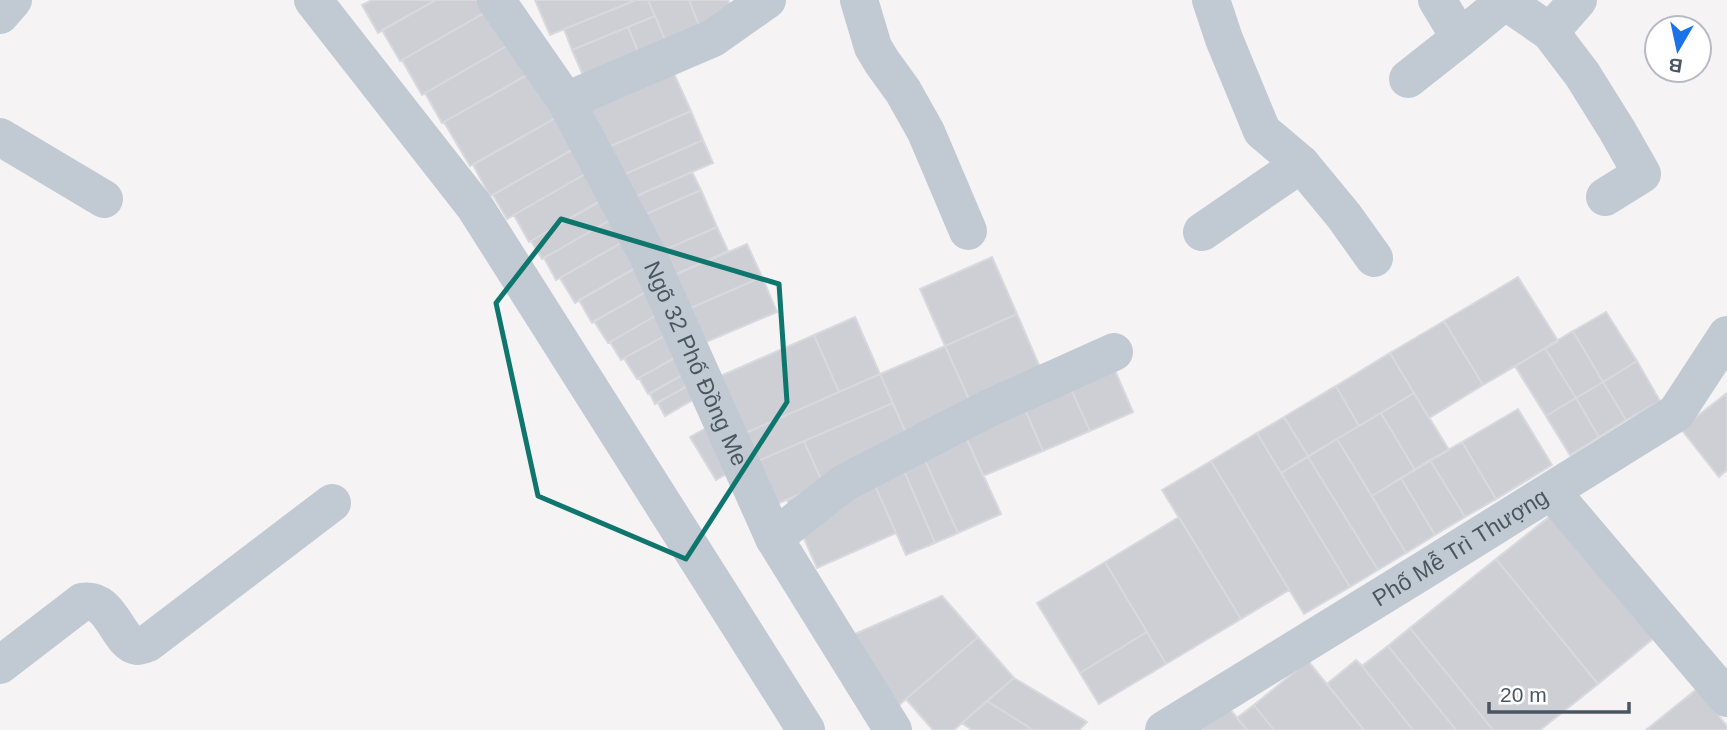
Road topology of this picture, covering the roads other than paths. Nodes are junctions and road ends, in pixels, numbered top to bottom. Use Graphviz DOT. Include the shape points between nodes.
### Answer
graph roads {
  1 [pos="13,0"];
  2 [pos="313,0"];
  3 [pos="496,0"];
  4 [pos="767,0"];
  5 [pos="859,0"];
  6 [pos="1211,0"];
  7 [pos="1437,0"];
  8 [pos="1578,0"];
  9 [pos="0,15"];
  10 [pos="1550,32"];
  11 [pos="1460,38"];
  12 [pos="1408,79"];
  13 [pos="566,101"];
  14 [pos="0,137"];
  15 [pos="1301,164"];
  16 [pos="1605,197"];
  17 [pos="104,199"];
  18 [pos="968,231"];
  19 [pos="1202,232"];
  20 [pos="1374,258"];
  21 [pos="1726,339"];
  22 [pos="1114,352"];
  23 [pos="1551,491"];
  24 [pos="332,503"];
  25 [pos="774,538"];
  26 [pos="0,665"];
  27 [pos="1727,698"];
  28 [pos="806,730"];
  29 [pos="894,730"];
  30 [pos="1164,730"];
  1 -- 9 [label="street"];
  2 -- 28 [label="street" via="475,207"];
  3 -- 13 [label="street, Ngõ 32 Phố Đồng Me"];
  4 -- 13 [label="street" via="713,38"];
  5 -- 18 [label="street" via="873,47 926,132"];
  6 -- 15 [label="street" via="1262,131"];
  7 -- 11 [label="street"];
  8 -- 10 [label="street"];
  10 -- 11 [label="street" via="1505,1"];
  10 -- 16 [label="street" via="1642,174"];
  11 -- 12 [label="street"];
  13 -- 25 [label="street, Ngõ 32 Phố Đồng Me" via="648,256"];
  14 -- 17 [label="street"];
  15 -- 19 [label="street"];
  15 -- 20 [label="street"];
  21 -- 23 [label="street, Phố Mễ Trì Thượng" via="1676,412"];
  22 -- 25 [label="street" via="987,409 844,483"];
  23 -- 27 [label="street"];
  23 -- 30 [label="street, Phố Mễ Trì Thượng"];
  24 -- 26 [label="street" via="148,643 131,643 102,606 91,600 82,602"];
  25 -- 29 [label="street, Ngõ 32 Phố Đồng Me"];
}
